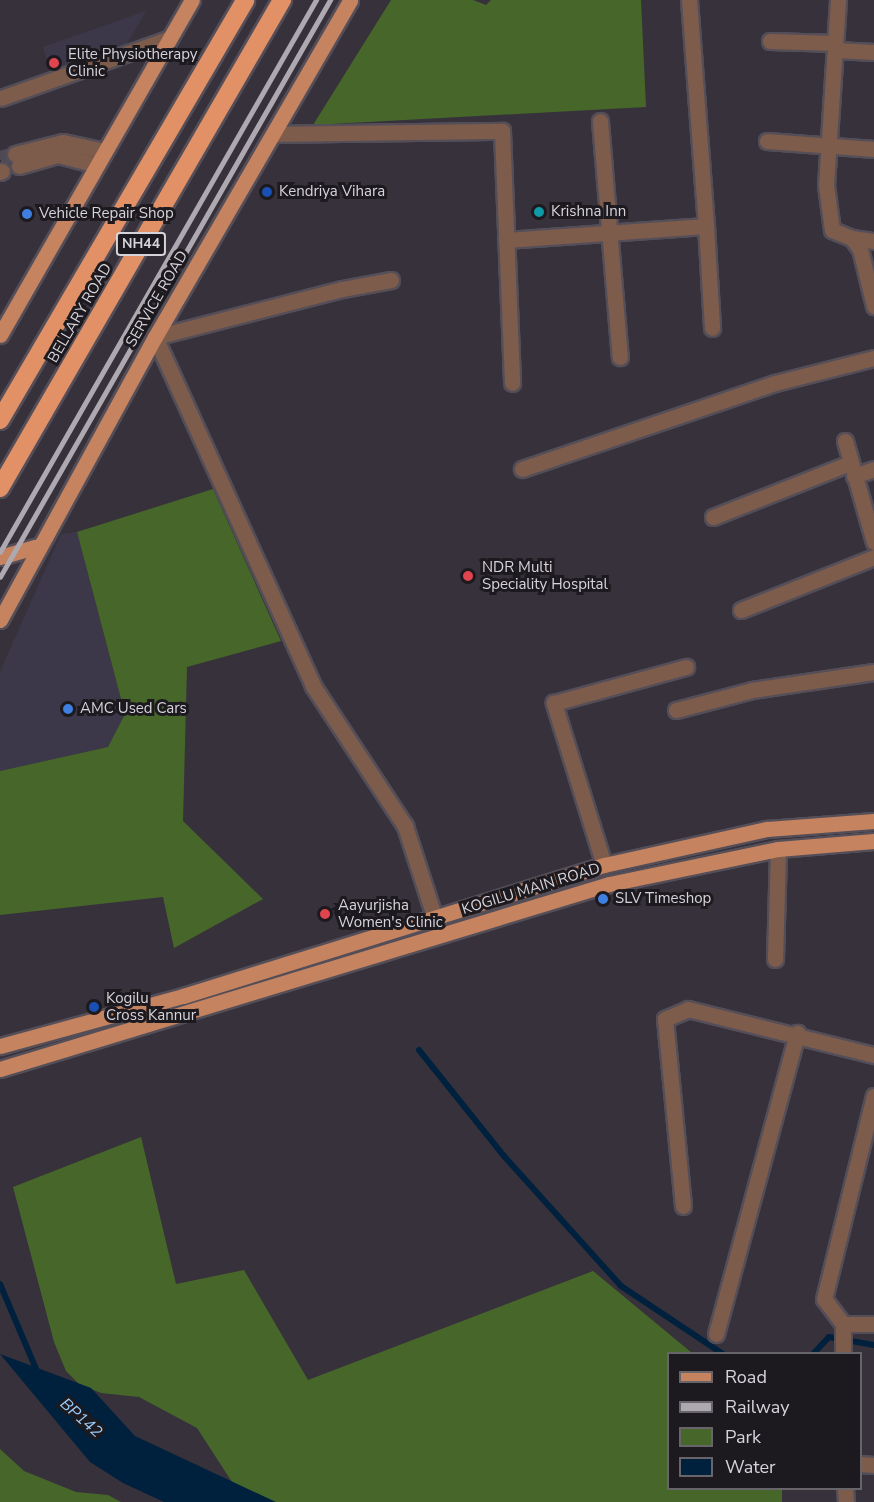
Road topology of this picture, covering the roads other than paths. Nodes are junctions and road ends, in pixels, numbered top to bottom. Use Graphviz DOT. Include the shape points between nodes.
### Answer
graph roads {
  1 [pos="192,0"];
  2 [pos="245,0"];
  3 [pos="282,0"];
  4 [pos="350,0"];
  5 [pos="838,0"];
  6 [pos="689,1"];
  7 [pos="170,38"];
  8 [pos="770,41"];
  9 [pos="835,46"];
  10 [pos="874,52"];
  11 [pos="1,98"];
  12 [pos="600,121"];
  13 [pos="274,134"];
  14 [pos="767,141"];
  15 [pos="829,145"];
  16 [pos="874,149"];
  17 [pos="105,151"];
  18 [pos="97,165"];
  19 [pos="706,226"];
  20 [pos="610,234"];
  21 [pos="852,238"];
  22 [pos="506,240"];
  23 [pos="874,241"];
  24 [pos="391,280"];
  25 [pos="874,306"];
  26 [pos="711,328"];
  27 [pos="0,335"];
  28 [pos="155,337"];
  29 [pos="620,357"];
  30 [pos="874,358"];
  31 [pos="512,383"];
  32 [pos="0,420"];
  33 [pos="845,441"];
  34 [pos="522,469"];
  35 [pos="874,469"];
  36 [pos="852,470"];
  37 [pos="0,488"];
  38 [pos="713,518"];
  39 [pos="874,542"];
  40 [pos="36,547"];
  41 [pos="0,556"];
  42 [pos="874,557"];
  43 [pos="741,610"];
  44 [pos="0,620"];
  45 [pos="686,667"];
  46 [pos="874,672"];
  47 [pos="676,710"];
  48 [pos="874,821"];
  49 [pos="874,841"];
  50 [pos="778,849"];
  51 [pos="604,865"];
  52 [pos="463,908"];
  53 [pos="434,916"];
  54 [pos="470,927"];
  55 [pos="775,959"];
  56 [pos="797,1034"];
  57 [pos="0,1046"];
  58 [pos="874,1055"];
  59 [pos="0,1069"];
  60 [pos="874,1096"];
  61 [pos="683,1206"];
  62 [pos="843,1324"];
  63 [pos="874,1324"];
  64 [pos="716,1334"];
  65 [pos="843,1352"];
  1 -- 7 [label="main road"];
  2 -- 32 [label="highway, BELLARY ROAD / NH44"];
  3 -- 37 [label="highway, BELLARY ROAD / NH44"];
  4 -- 13 [label="main road, SERVICE ROAD"];
  5 -- 9 [label="street"];
  6 -- 19 [label="street"];
  7 -- 11 [label="street"];
  7 -- 17 [label="main road"];
  8 -- 9 [label="street"];
  9 -- 10 [label="street"];
  9 -- 15 [label="street"];
  12 -- 20 [label="street"];
  13 -- 22 [label="street" via="502,131"];
  13 -- 28 [label="main road, SERVICE ROAD"];
  14 -- 15 [label="street"];
  15 -- 16 [label="street"];
  15 -- 21 [label="street" via="826,185 832,230"];
  17 -- 18 [label="main road"];
  17 -- 18 [label="street" via="63,142 17,160 51,157"];
  18 -- 27 [label="main road"];
  19 -- 20 [label="street"];
  19 -- 26 [label="street"];
  20 -- 22 [label="street"];
  20 -- 29 [label="street"];
  21 -- 23 [label="street"];
  21 -- 25 [label="street" via="860,249"];
  22 -- 31 [label="street"];
  24 -- 28 [label="street"];
  28 -- 40 [label="main road, SERVICE ROAD"];
  28 -- 53 [label="street" via="313,686 405,826"];
  30 -- 34 [label="street" via="775,383"];
  33 -- 36 [label="street"];
  35 -- 36 [label="street"];
  36 -- 38 [label="street"];
  36 -- 39 [label="street"];
  40 -- 41 [label="main road"];
  40 -- 44 [label="main road, SERVICE ROAD"];
  42 -- 43 [label="street"];
  45 -- 51 [label="street" via="554,703"];
  46 -- 47 [label="street" via="752,690"];
  48 -- 51 [label="main road, KOGILU MAIN ROAD" via="767,829"];
  49 -- 50 [label="main road, KOGILU MAIN ROAD"];
  50 -- 54 [label="main road, KOGILU MAIN ROAD" via="609,884"];
  50 -- 55 [label="street"];
  51 -- 52 [label="main road, KOGILU MAIN ROAD"];
  52 -- 53 [label="main road, KOGILU MAIN ROAD"];
  52 -- 54 [label="main road"];
  53 -- 57 [label="main road, KOGILU MAIN ROAD" via="183,996"];
  54 -- 59 [label="main road, KOGILU MAIN ROAD"];
  56 -- 58 [label="street"];
  56 -- 61 [label="street" via="688,1009 665,1019"];
  56 -- 64 [label="street"];
  60 -- 62 [label="street" via="824,1299"];
  62 -- 63 [label="street"];
  62 -- 65 [label="street"];
}
